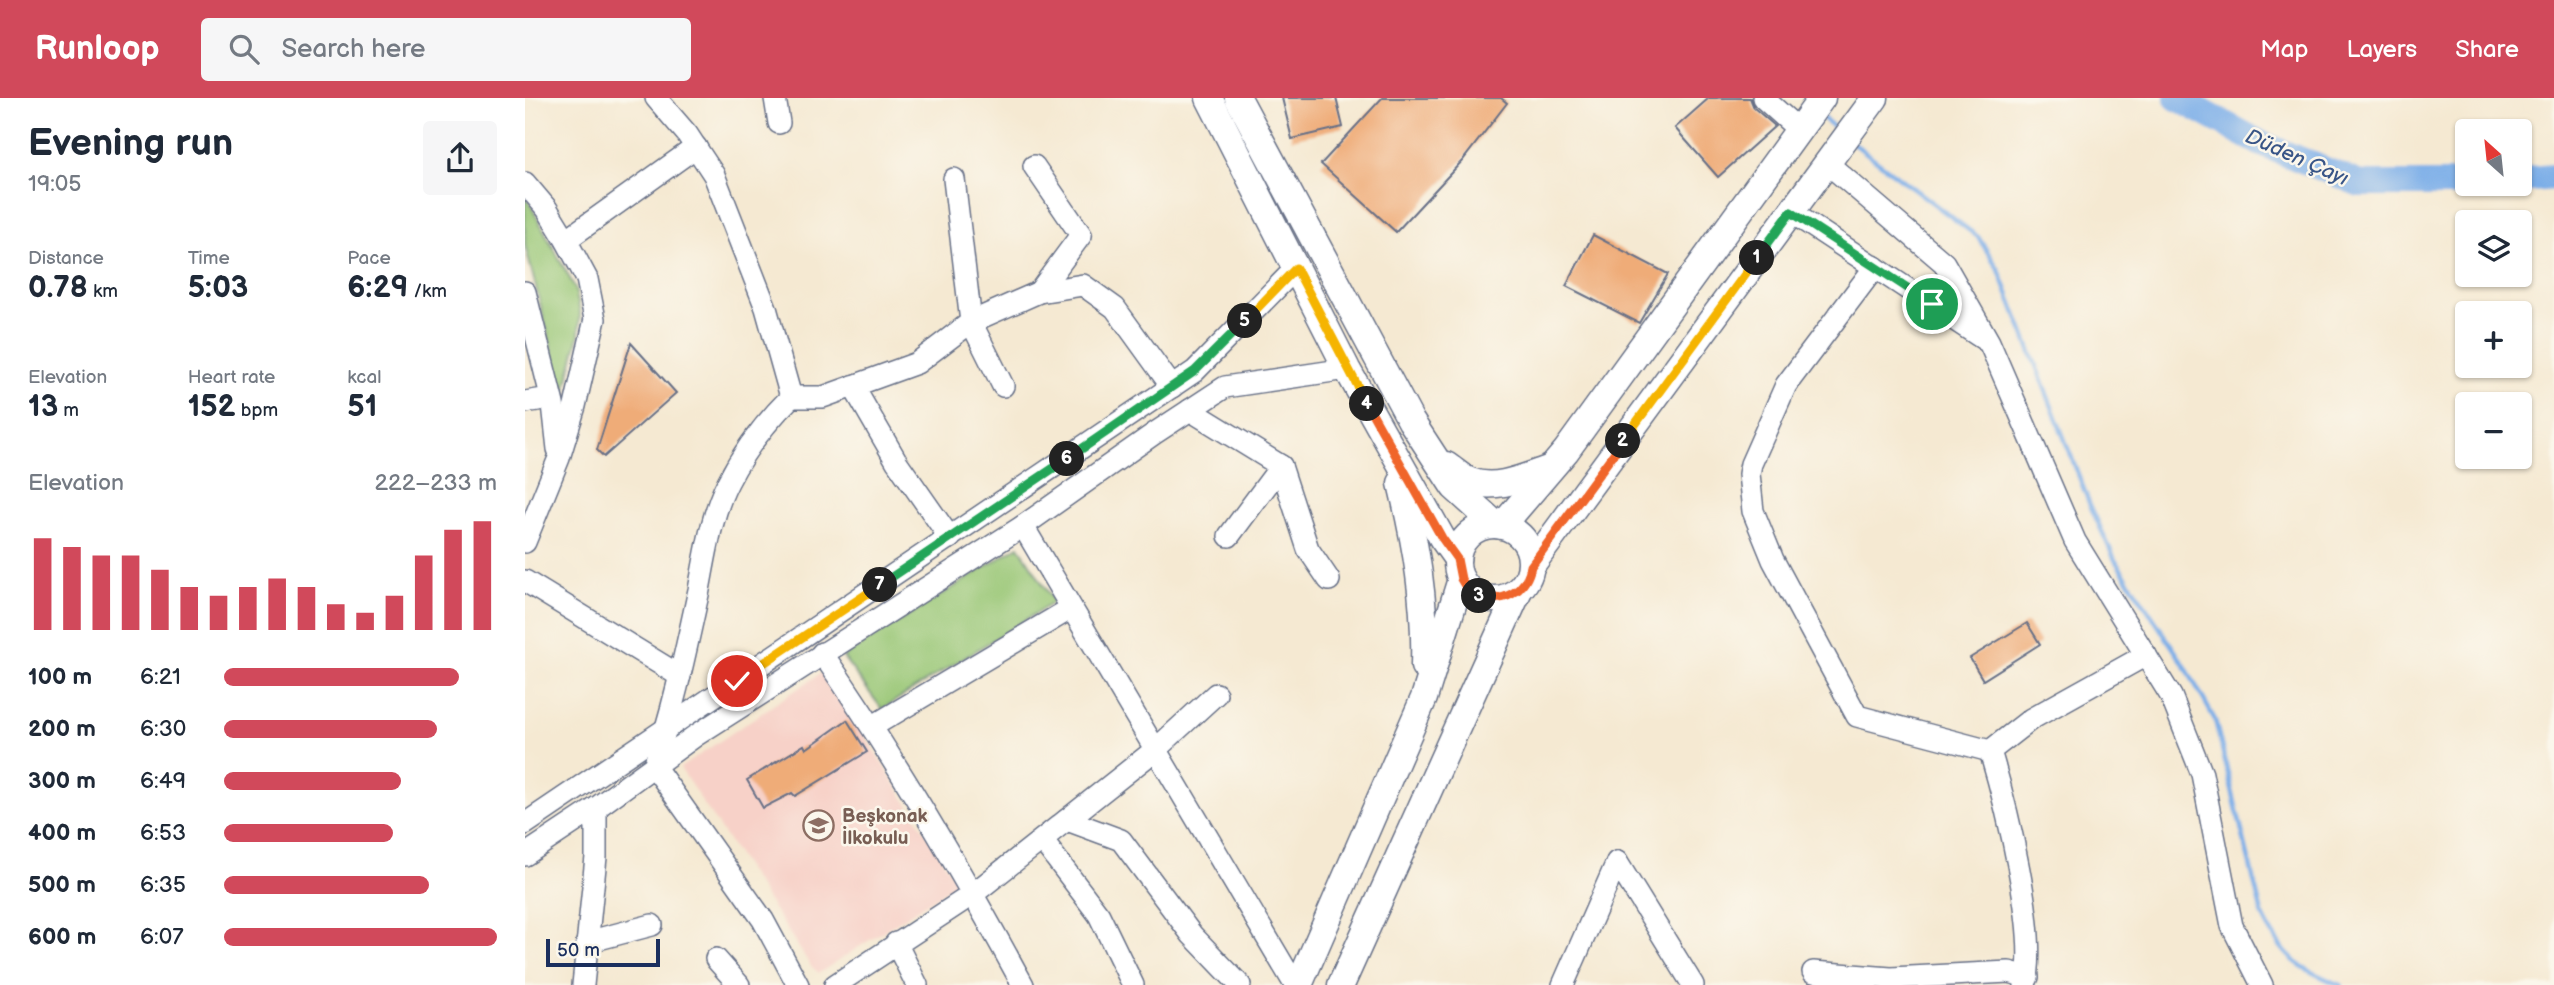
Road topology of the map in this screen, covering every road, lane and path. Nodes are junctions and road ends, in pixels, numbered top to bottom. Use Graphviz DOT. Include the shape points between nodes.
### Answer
graph roads {
  1 [pos="656,98"];
  2 [pos="775,98"];
  3 [pos="1209,98"];
  4 [pos="1238,98"];
  5 [pos="1763,98"];
  6 [pos="1822,98"];
  7 [pos="1871,103"];
  8 [pos="779,122"];
  9 [pos="1799,130"];
  10 [pos="696,147"];
  11 [pos="1827,163"];
  12 [pos="1034,166"];
  13 [pos="954,179"];
  14 [pos="525,183"];
  15 [pos="1791,212"];
  16 [pos="566,240"];
  17 [pos="1875,267"];
  18 [pos="1296,268"];
  19 [pos="525,292"];
  20 [pos="1039,292"];
  21 [pos="971,322"];
  22 [pos="1989,342"];
  23 [pos="1347,369"];
  24 [pos="853,386"];
  25 [pos="1003,387"];
  26 [pos="1172,387"];
  27 [pos="792,397"];
  28 [pos="551,398"];
  29 [pos="525,402"];
  30 [pos="1190,410"];
  31 [pos="1395,454"];
  32 [pos="1432,455"];
  33 [pos="559,458"];
  34 [pos="1281,466"];
  35 [pos="1549,469"];
  36 [pos="1023,526"];
  37 [pos="1499,526"];
  38 [pos="1229,536"];
  39 [pos="950,538"];
  40 [pos="525,542"];
  41 [pos="1531,566"];
  42 [pos="1459,569"];
  43 [pos="1329,580"];
  44 [pos="525,581"];
  45 [pos="1519,590"];
  46 [pos="1070,609"];
  47 [pos="822,653"];
  48 [pos="2146,655"];
  49 [pos="680,676"];
  50 [pos="1216,694"];
  51 [pos="1424,698"];
  52 [pos="873,726"];
  53 [pos="667,729"];
  54 [pos="1155,750"];
  55 [pos="1990,751"];
  56 [pos="655,766"];
  57 [pos="596,808"];
  58 [pos="1067,820"];
  59 [pos="525,824"];
  60 [pos="1042,840"];
  61 [pos="525,855"];
  62 [pos="973,894"];
  63 [pos="652,925"];
  64 [pos="587,942"];
  65 [pos="896,943"];
  66 [pos="716,959"];
  67 [pos="1813,972"];
  68 [pos="2026,981"];
  69 [pos="583,985"];
  70 [pos="739,985"];
  71 [pos="798,985"];
  72 [pos="835,985"];
  73 [pos="917,985"];
  74 [pos="1024,985"];
  75 [pos="1133,985"];
  76 [pos="1240,985"];
  77 [pos="1297,985"];
  78 [pos="1341,985"];
  79 [pos="1563,985"];
  80 [pos="1693,985"];
  81 [pos="2261,985"];
  1 -- 10 [label="street"];
  2 -- 8 [label="street"];
  3 -- 18 [label="main road"];
  4 -- 32 [label="main road"];
  5 -- 9 [label="street"];
  6 -- 9 [label="main road"];
  7 -- 11 [label="main road"];
  9 -- 35 [label="main road"];
  10 -- 16 [label="street"];
  10 -- 27 [label="street" via="714,175 767,308"];
  11 -- 15 [label="main road"];
  11 -- 22 [label="street" via="1944,263"];
  12 -- 20 [label="street" via="1081,235"];
  13 -- 21 [label="street"];
  14 -- 16 [label="street"];
  15 -- 17 [label="street"];
  15 -- 41 [label="main road"];
  16 -- 33 [label="street" via="587,279 596,319"];
  17 -- 22 [label="street"];
  17 -- 55 [label="street" via="1786,384 1751,464 1753,511 1773,560 1857,716"];
  18 -- 23 [label="main road"];
  18 -- 26 [label="street" via="1195,371"];
  19 -- 28 [label="street"];
  20 -- 21 [label="street"];
  20 -- 26 [label="street" via="1083,285 1115,307"];
  21 -- 24 [label="street" via="917,363"];
  21 -- 25 [label="street"];
  22 -- 48 [label="street" via="2075,541"];
  23 -- 30 [label="street" via="1225,387"];
  23 -- 31 [label="main road"];
  24 -- 27 [label="street" via="823,397"];
  24 -- 39 [label="street" via="897,462"];
  26 -- 39 [label="street"];
  27 -- 49 [label="street" via="759,433 726,485"];
  28 -- 29 [label="street"];
  28 -- 33 [label="street"];
  30 -- 34 [label="street"];
  30 -- 36 [label="street"];
  31 -- 42 [label="main road"];
  31 -- 51 [label="main road" via="1414,536 1425,619"];
  32 -- 35 [label="main road" via="1470,481 1493,484"];
  32 -- 37 [label="main road" via="1454,487"];
  33 -- 40 [label="street"];
  34 -- 38 [label="street"];
  34 -- 43 [label="street" via="1308,549"];
  35 -- 37 [label="main road"];
  36 -- 46 [label="street"];
  36 -- 47 [label="street"];
  37 -- 41 [label="main road" via="1526,543"];
  37 -- 42 [label="main road" via="1474,531 1465,538"];
  39 -- 53 [label="street"];
  41 -- 45 [label="main road"];
  42 -- 45 [label="main road" via="1467,589 1476,596 1499,599"];
  42 -- 51 [label="main road"];
  44 -- 49 [label="street"];
  45 -- 78 [label="main road"];
  46 -- 52 [label="street"];
  46 -- 54 [label="street"];
  47 -- 52 [label="street"];
  47 -- 56 [label="street"];
  48 -- 55 [label="street" via="2031,719"];
  48 -- 81 [label="street" via="2171,696 2202,774 2232,926"];
  49 -- 53 [label="street"];
  50 -- 54 [label="street"];
  51 -- 77 [label="main road"];
  52 -- 62 [label="street"];
  53 -- 56 [label="street"];
  53 -- 59 [label="street"];
  54 -- 58 [label="street"];
  54 -- 77 [label="street"];
  55 -- 68 [label="street" via="2019,875 2027,932"];
  56 -- 57 [label="street"];
  56 -- 71 [label="street" via="763,919"];
  57 -- 61 [label="street"];
  57 -- 64 [label="street"];
  58 -- 60 [label="street"];
  58 -- 76 [label="street" via="1121,840 1192,935"];
  60 -- 62 [label="street"];
  60 -- 75 [label="street" via="1099,915"];
  62 -- 65 [label="street"];
  62 -- 74 [label="street"];
  63 -- 64 [label="street"];
  64 -- 69 [label="street"];
  65 -- 72 [label="street"];
  65 -- 73 [label="street"];
  66 -- 70 [label="street"];
  67 -- 68 [label="street" via="1891,978 2009,972"];
  79 -- 80 [label="street" via="1617,862"];
}
